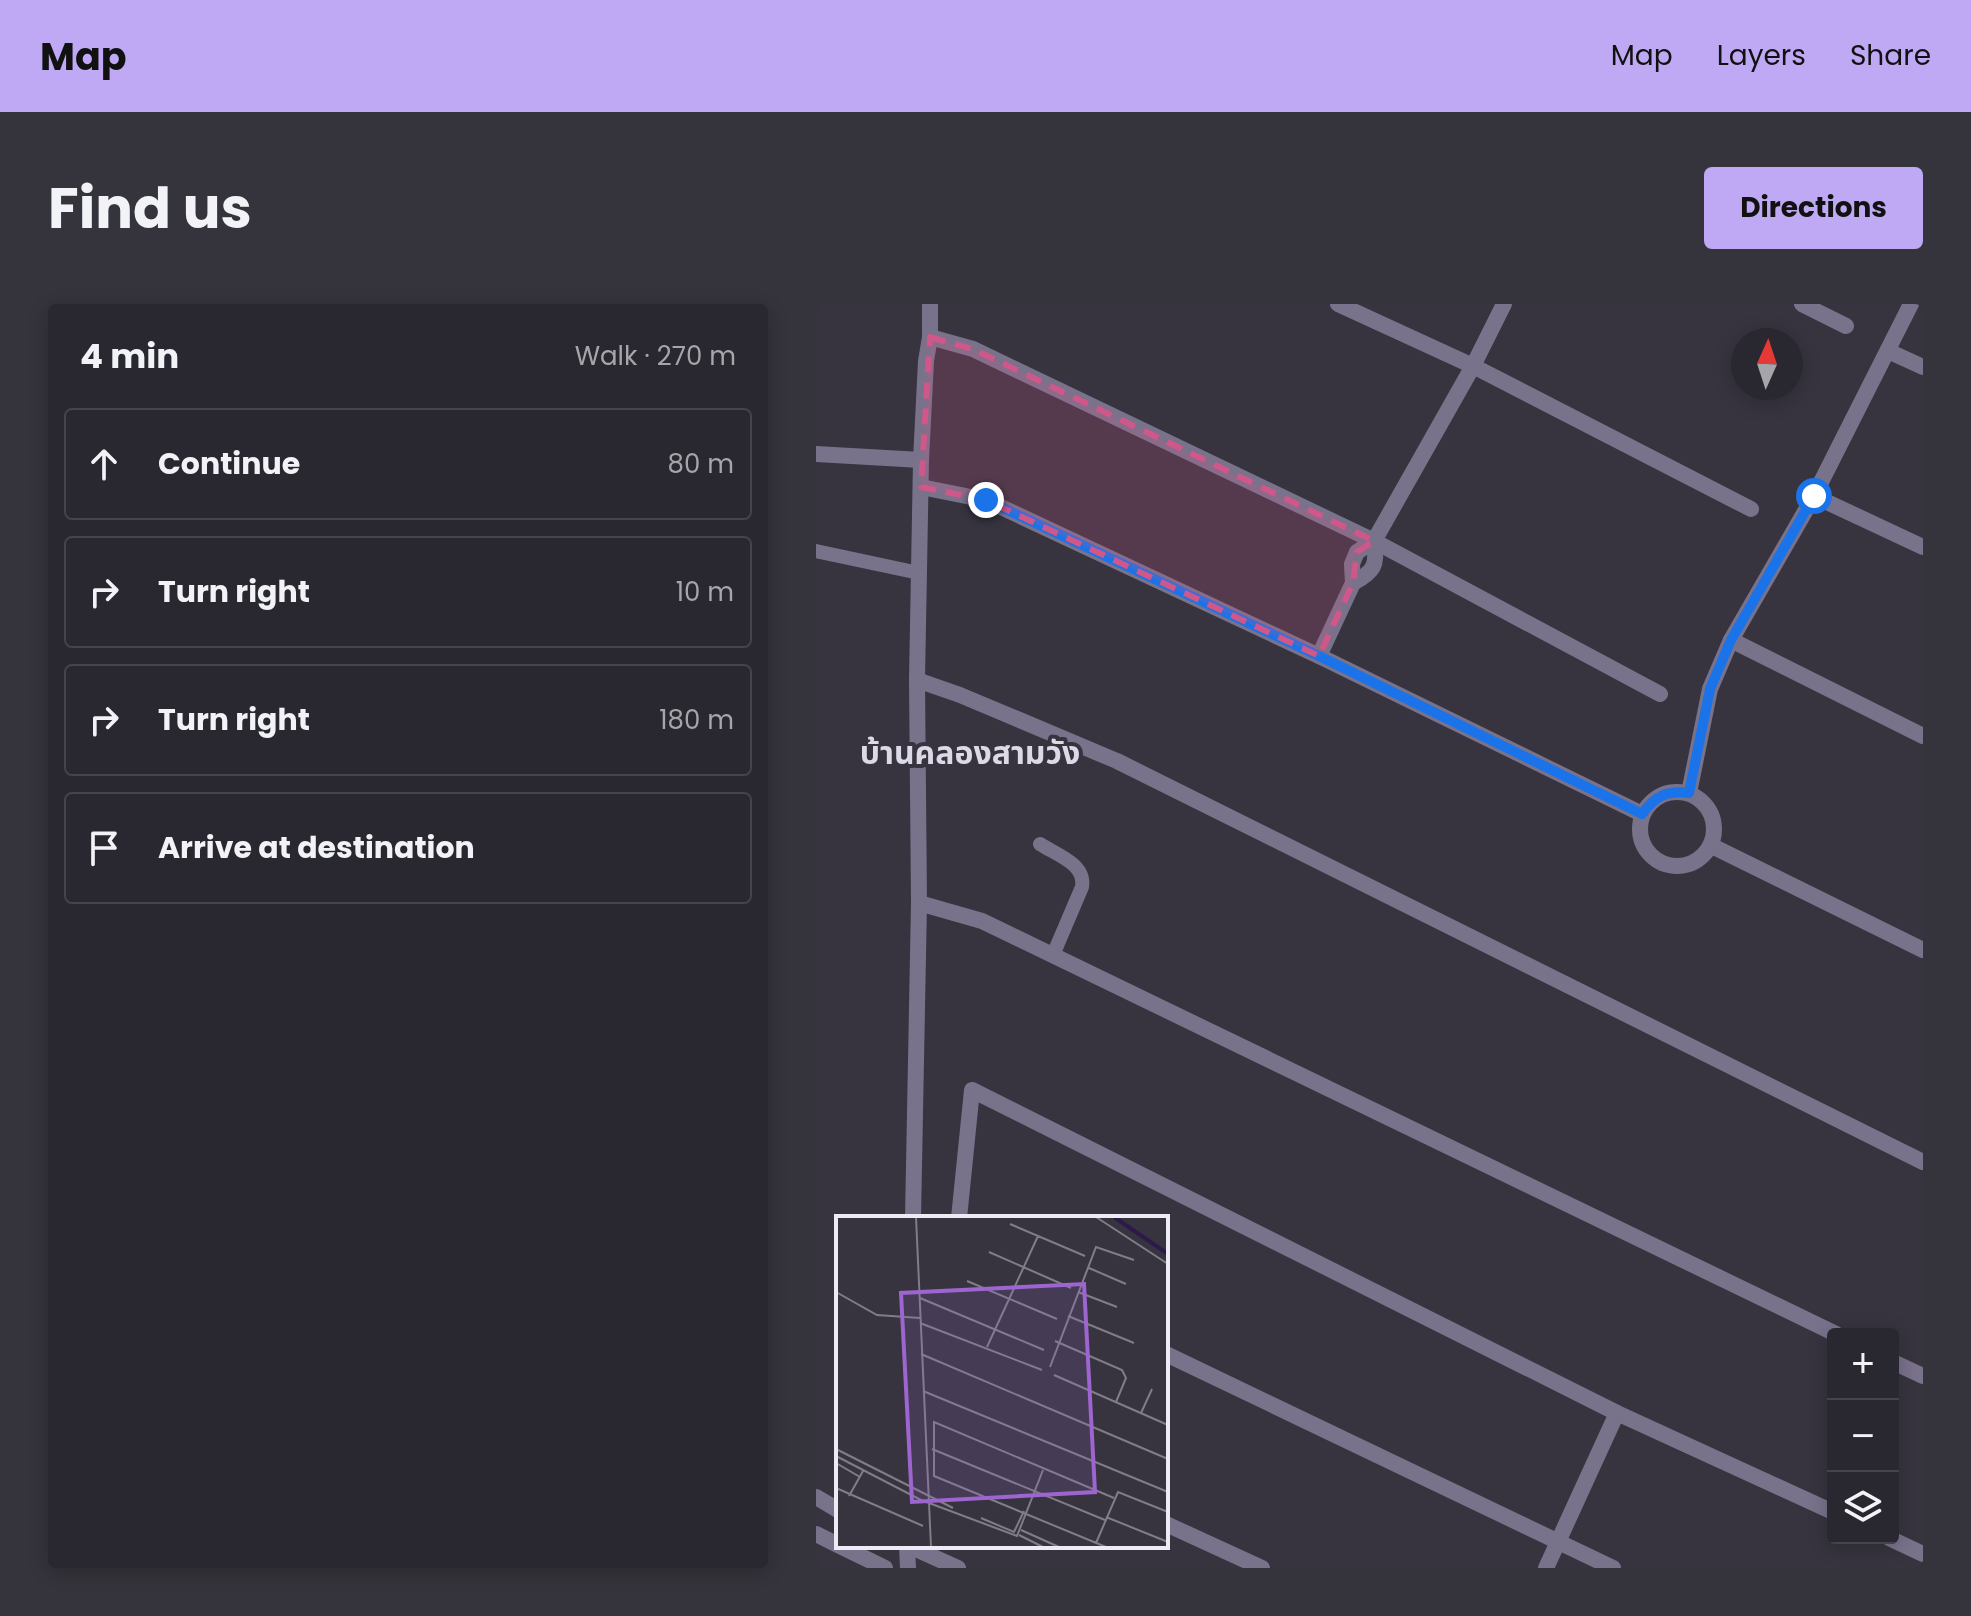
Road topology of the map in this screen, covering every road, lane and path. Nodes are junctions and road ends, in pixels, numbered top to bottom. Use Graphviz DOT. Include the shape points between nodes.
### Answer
graph roads {
  1 [pos="930,304"];
  2 [pos="1338,304"];
  3 [pos="1504,304"];
  4 [pos="1802,304"];
  5 [pos="1911,304"];
  6 [pos="1846,326"];
  7 [pos="930,337"];
  8 [pos="1888,351"];
  9 [pos="1473,366"];
  10 [pos="1923,367"];
  11 [pos="816,454"];
  12 [pos="921,460"];
  13 [pos="921,487"];
  14 [pos="1814,496"];
  15 [pos="1751,509"];
  16 [pos="1374,541"];
  17 [pos="1923,547"];
  18 [pos="816,551"];
  19 [pos="919,573"];
  20 [pos="1731,640"];
  21 [pos="1319,656"];
  22 [pos="917,680"];
  23 [pos="1660,694"];
  24 [pos="1923,736"];
  25 [pos="1689,793"];
  26 [pos="1642,814"];
  27 [pos="1040,844"];
  28 [pos="1712,846"];
  29 [pos="919,903"];
  30 [pos="1923,950"];
  31 [pos="1053,955"];
  32 [pos="1923,1162"];
  33 [pos="913,1216"];
  34 [pos="959,1216"];
  35 [pos="1827,1330"];
  36 [pos="1168,1355"];
  37 [pos="1899,1365"];
  38 [pos="1923,1376"];
  39 [pos="1617,1413"];
  40 [pos="816,1497"];
  41 [pos="836,1509"];
  42 [pos="1827,1509"];
  43 [pos="1168,1525"];
  44 [pos="816,1534"];
  45 [pos="1558,1542"];
  46 [pos="1899,1543"];
  47 [pos="836,1544"];
  48 [pos="843,1548"];
  49 [pos="913,1548"];
  50 [pos="1923,1554"];
  51 [pos="885,1568"];
  52 [pos="958,1568"];
  53 [pos="1262,1568"];
  54 [pos="1546,1568"];
  55 [pos="1613,1568"];
  1 -- 7 [label="street"];
  2 -- 9 [label="street"];
  3 -- 9 [label="street"];
  4 -- 6 [label="street"];
  5 -- 8 [label="street"];
  7 -- 12 [label="street"];
  7 -- 16 [label="street" via="973,349"];
  8 -- 10 [label="street"];
  8 -- 14 [label="street"];
  9 -- 15 [label="street"];
  9 -- 16 [label="street"];
  11 -- 12 [label="street"];
  12 -- 13 [label="street"];
  13 -- 19 [label="street"];
  13 -- 21 [label="street" via="986,500"];
  14 -- 17 [label="street"];
  14 -- 20 [label="street"];
  16 -- 21 [label="street" via="1357,552 1353,583"];
  16 -- 23 [label="street"];
  18 -- 19 [label="lane"];
  19 -- 22 [label="street"];
  20 -- 24 [label="street"];
  20 -- 25 [label="street" via="1710,689"];
  21 -- 26 [label="street"];
  22 -- 29 [label="street"];
  22 -- 32 [label="street" via="1117,761"];
  25 -- 26 [label="street" via="1662,795"];
  25 -- 28 [label="street" via="1712,815"];
  26 -- 28 [label="street" via="1643,846 1669,866 1686,866"];
  27 -- 31 [label="lane" via="1079,868 1084,877"];
  28 -- 30 [label="street"];
  29 -- 31 [label="street" via="982,921"];
  29 -- 33 [label="street"];
  31 -- 35 [label="street"];
  34 -- 39 [label="street" via="972,1090"];
  36 -- 45 [label="street"];
  37 -- 38 [label="street"];
  39 -- 42 [label="street"];
  39 -- 45 [label="street"];
  40 -- 41 [label="street"];
  43 -- 53 [label="street"];
  44 -- 47 [label="street"];
  45 -- 54 [label="street"];
  45 -- 55 [label="street"];
  46 -- 50 [label="street"];
  48 -- 51 [label="street"];
  49 -- 52 [label="street"];
}
